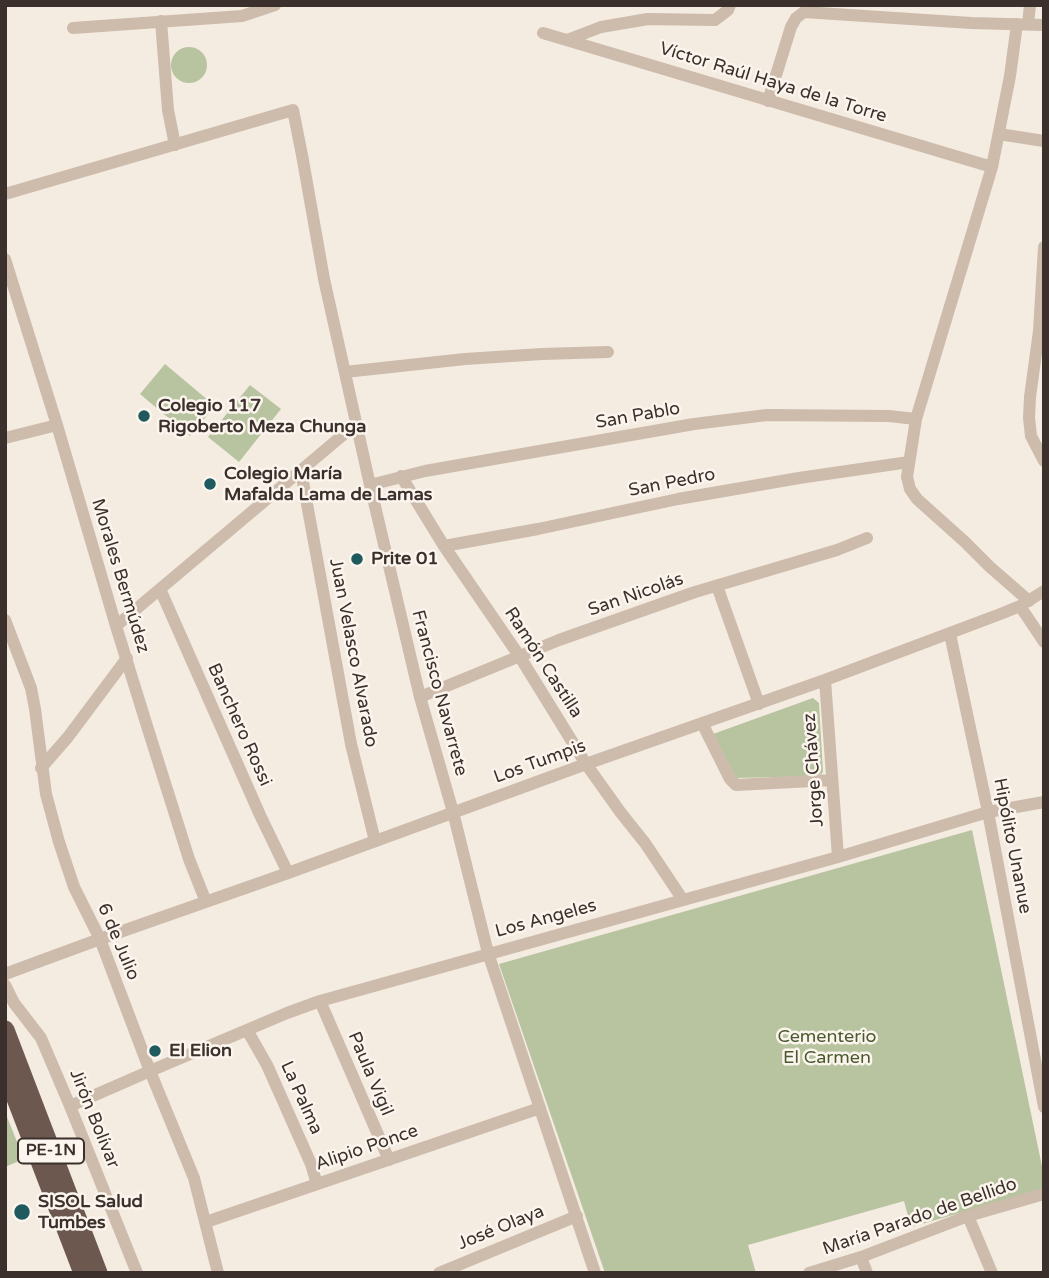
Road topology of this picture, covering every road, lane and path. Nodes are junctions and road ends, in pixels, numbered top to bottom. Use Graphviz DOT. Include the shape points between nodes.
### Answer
graph roads {
  1 [pos="275,5"];
  2 [pos="730,5"];
  3 [pos="1030,5"];
  4 [pos="161,21"];
  5 [pos="1023,24"];
  6 [pos="1044,24"];
  7 [pos="73,28"];
  8 [pos="543,33"];
  9 [pos="567,40"];
  10 [pos="768,101"];
  11 [pos="999,134"];
  12 [pos="1044,141"];
  13 [pos="175,145"];
  14 [pos="992,167"];
  15 [pos="5,194"];
  16 [pos="1044,247"];
  17 [pos="5,259"];
  18 [pos="608,352"];
  19 [pos="345,372"];
  20 [pos="915,419"];
  21 [pos="356,424"];
  22 [pos="57,425"];
  23 [pos="5,438"];
  24 [pos="1044,461"];
  25 [pos="908,462"];
  26 [pos="301,471"];
  27 [pos="401,476"];
  28 [pos="370,485"];
  29 [pos="867,538"];
  30 [pos="444,546"];
  31 [pos="718,586"];
  32 [pos="160,589"];
  33 [pos="1044,591"];
  34 [pos="1024,603"];
  35 [pos="5,620"];
  36 [pos="116,626"];
  37 [pos="950,634"];
  38 [pos="1044,642"];
  39 [pos="520,657"];
  40 [pos="127,658"];
  41 [pos="825,680"];
  42 [pos="420,697"];
  43 [pos="758,704"];
  44 [pos="702,723"];
  45 [pos="586,764"];
  46 [pos="41,768"];
  47 [pos="832,780"];
  48 [pos="1044,802"];
  49 [pos="453,812"];
  50 [pos="988,812"];
  51 [pos="375,841"];
  52 [pos="838,857"];
  53 [pos="288,873"];
  54 [pos="683,900"];
  55 [pos="206,902"];
  56 [pos="100,939"];
  57 [pos="488,953"];
  58 [pos="5,974"];
  59 [pos="5,985"];
  60 [pos="320,1001"];
  61 [pos="5,1030"];
  62 [pos="247,1030"];
  63 [pos="5,1070"];
  64 [pos="150,1071"];
  65 [pos="70,1106"];
  66 [pos="1044,1107"];
  67 [pos="540,1108"];
  68 [pos="389,1160"];
  69 [pos="317,1184"];
  70 [pos="1044,1194"];
  71 [pos="577,1216"];
  72 [pos="968,1216"];
  73 [pos="206,1222"];
  74 [pos="861,1257"];
  75 [pos="830,1270"];
  76 [pos="83,1273"];
  77 [pos="98,1273"];
  78 [pos="136,1273"];
  79 [pos="218,1273"];
  80 [pos="439,1273"];
  81 [pos="595,1273"];
  82 [pos="808,1273"];
  83 [pos="867,1273"];
  84 [pos="992,1273"];
  1 -- 4 [label="street" via="242,16"];
  2 -- 9 [label="street" via="715,20 648,19 601,27"];
  3 -- 5 [label="street"];
  4 -- 7 [label="street"];
  4 -- 13 [label="street"];
  5 -- 6 [label="street"];
  5 -- 10 [label="street" via="804,12 791,27"];
  5 -- 11 [label="street"];
  8 -- 9 [label="street, Víctor Raúl Haya de la Torre"];
  9 -- 10 [label="street, Víctor Raúl Haya de la Torre"];
  10 -- 14 [label="street, Víctor Raúl Haya de la Torre"];
  11 -- 12 [label="street"];
  11 -- 14 [label="street"];
  13 -- 15 [label="street"];
  13 -- 19 [label="street, Francisco Navarrete" via="293,110"];
  14 -- 20 [label="street"];
  16 -- 24 [label="street" via="1029,418 1031,436"];
  17 -- 22 [label="street, Morales Bermúdez"];
  18 -- 19 [label="street" via="465,359"];
  19 -- 21 [label="street, Francisco Navarrete"];
  20 -- 25 [label="street"];
  20 -- 27 [label="street, San Pablo" via="766,415"];
  21 -- 26 [label="street"];
  21 -- 28 [label="street, Francisco Navarrete"];
  22 -- 23 [label="street"];
  22 -- 36 [label="street, Morales Bermúdez"];
  25 -- 30 [label="street, San Pedro" via="677,499"];
  25 -- 34 [label="street" via="907,478 917,499"];
  26 -- 32 [label="street"];
  26 -- 51 [label="street, Juan Velasco Alvarado" via="351,744"];
  27 -- 28 [label="street, San Pablo"];
  27 -- 30 [label="street, Ramón Castilla"];
  28 -- 42 [label="street, Francisco Navarrete"];
  29 -- 31 [label="street, San Nicolás"];
  30 -- 39 [label="street, Ramón Castilla"];
  31 -- 39 [label="street, San Nicolás"];
  31 -- 43 [label="street"];
  32 -- 36 [label="street"];
  32 -- 53 [label="street, Banchero Rossi"];
  33 -- 34 [label="street, Los Tumpis"];
  34 -- 37 [label="street, Los Tumpis"];
  34 -- 38 [label="street"];
  35 -- 46 [label="street, 6 de Julio" via="31,688"];
  36 -- 40 [label="street, Morales Bermúdez"];
  37 -- 41 [label="street, Los Tumpis"];
  37 -- 50 [label="street, Hipólito Unanue"];
  39 -- 42 [label="street, San Nicolás"];
  39 -- 45 [label="street, Ramón Castilla"];
  40 -- 46 [label="street"];
  40 -- 55 [label="street, Morales Bermúdez"];
  41 -- 43 [label="street, Los Tumpis"];
  41 -- 47 [label="street, Jorge Chávez"];
  42 -- 49 [label="street, Francisco Navarrete"];
  43 -- 44 [label="street, Los Tumpis"];
  44 -- 45 [label="street, Los Tumpis"];
  44 -- 47 [label="street" via="736,785"];
  45 -- 49 [label="street, Los Tumpis"];
  45 -- 54 [label="street, Ramón Castilla"];
  46 -- 56 [label="street, 6 de Julio" via="74,887"];
  47 -- 52 [label="street, Jorge Chávez"];
  48 -- 50 [label="street, Los Angeles"];
  49 -- 51 [label="street, Los Tumpis"];
  49 -- 57 [label="street, Francisco Navarrete"];
  50 -- 52 [label="street, Los Angeles"];
  50 -- 66 [label="street, Hipólito Unanue"];
  51 -- 53 [label="street, Los Tumpis"];
  52 -- 54 [label="street, Los Angeles"];
  53 -- 55 [label="street, Los Tumpis"];
  54 -- 57 [label="street, Los Angeles"];
  55 -- 56 [label="street, Los Tumpis"];
  56 -- 58 [label="street, Los Tumpis"];
  56 -- 64 [label="street, 6 de Julio"];
  57 -- 60 [label="street, Los Angeles"];
  57 -- 67 [label="street, Francisco Navarrete"];
  59 -- 65 [label="street, Jirón Bolívar" via="41,1038"];
  60 -- 62 [label="street, Los Angeles"];
  60 -- 68 [label="street, Paula Vigil"];
  61 -- 77 [label="highway, PE-1N"];
  62 -- 64 [label="street, Los Angeles"];
  62 -- 69 [label="street, La Palma" via="273,1078"];
  63 -- 76 [label="highway, PE-1N"];
  64 -- 65 [label="street, Los Angeles"];
  64 -- 73 [label="street, 6 de Julio" via="194,1178"];
  65 -- 78 [label="street, Jirón Bolívar"];
  67 -- 68 [label="street, Alipio Ponce"];
  67 -- 71 [label="street, Francisco Navarrete"];
  68 -- 69 [label="street, Alipio Ponce"];
  69 -- 73 [label="street, Alipio Ponce"];
  70 -- 72 [label="street, María Parado de Bellido"];
  71 -- 80 [label="street, José Olaya"];
  71 -- 81 [label="street, Francisco Navarrete"];
  72 -- 74 [label="street, María Parado de Bellido"];
  72 -- 84 [label="street"];
  73 -- 79 [label="street, 6 de Julio"];
  74 -- 75 [label="street, María Parado de Bellido"];
  74 -- 83 [label="street"];
  75 -- 82 [label="street, María Parado de Bellido"];
}
